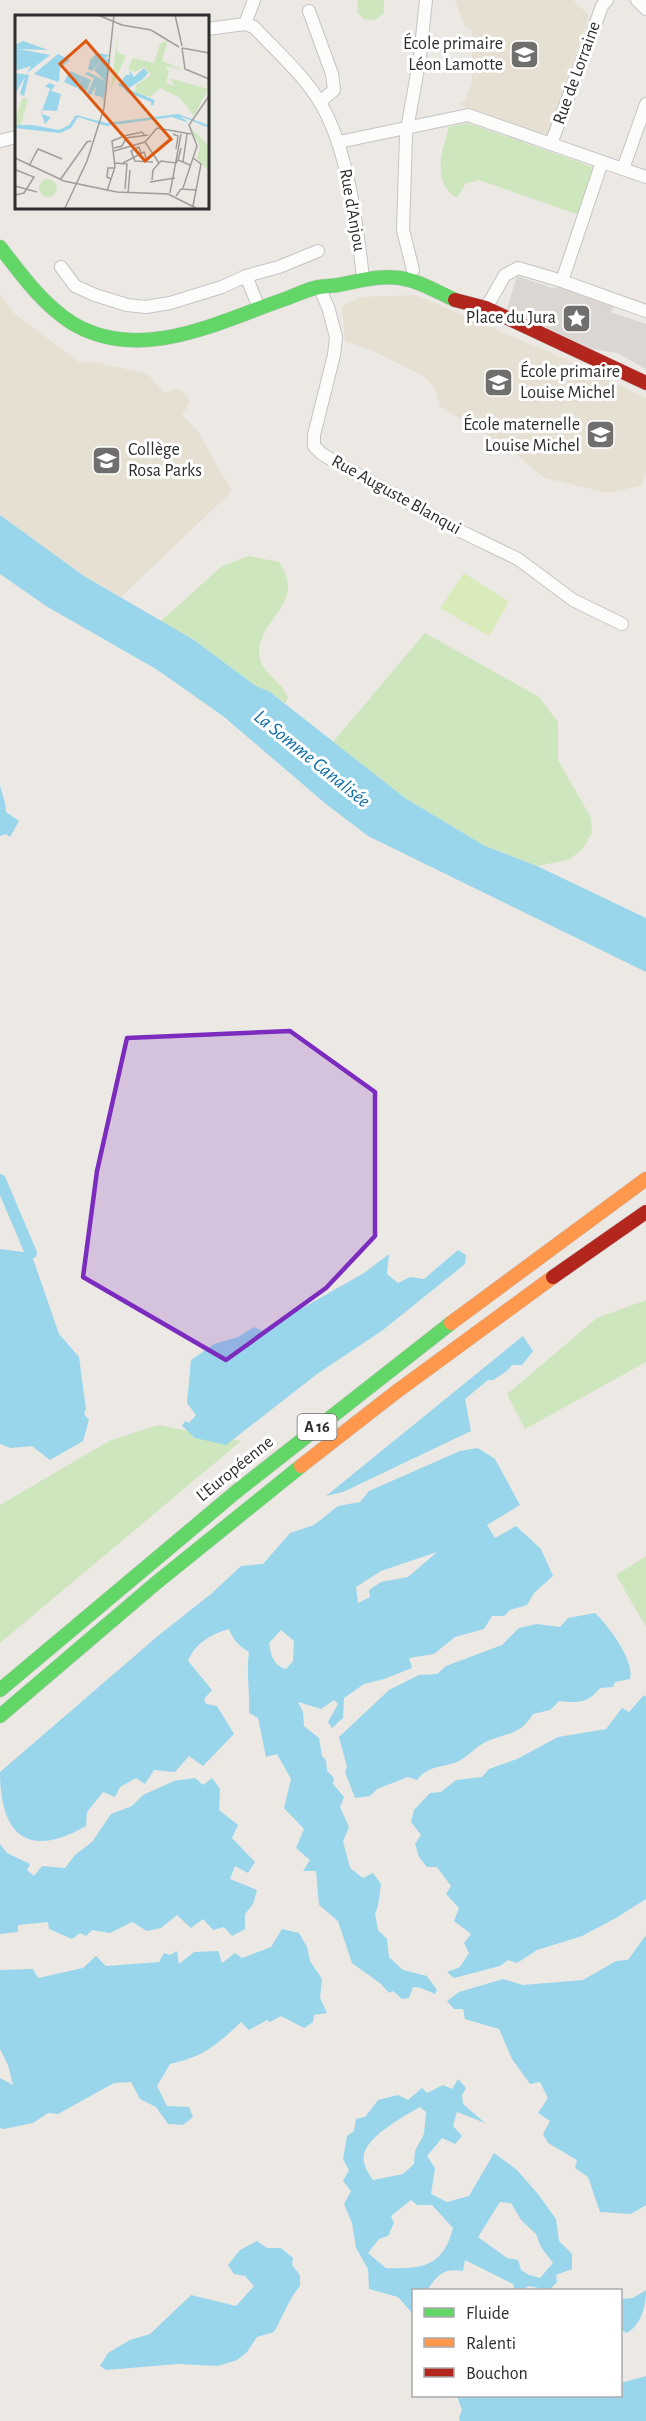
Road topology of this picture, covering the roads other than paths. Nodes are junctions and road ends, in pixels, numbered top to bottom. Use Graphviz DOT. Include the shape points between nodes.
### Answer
graph roads {
  1 [pos="254,0"];
  2 [pos="426,0"];
  3 [pos="608,0"];
  4 [pos="637,0"];
  5 [pos="646,9"];
  6 [pos="309,11"];
  7 [pos="245,24"];
  8 [pos="208,29"];
  9 [pos="320,102"];
  10 [pos="646,104"];
  11 [pos="407,127"];
  12 [pos="15,137"];
  13 [pos="0,141"];
  14 [pos="339,142"];
  15 [pos="551,144"];
  16 [pos="602,162"];
  17 [pos="623,170"];
  18 [pos="646,177"];
  19 [pos="0,247"];
  20 [pos="318,251"];
  21 [pos="62,267"];
  22 [pos="413,270"];
  23 [pos="392,272"];
  24 [pos="362,274"];
  25 [pos="246,276"];
  26 [pos="562,281"];
  27 [pos="319,287"];
  28 [pos="482,307"];
  29 [pos="259,308"];
  30 [pos="646,311"];
  31 [pos="646,383"];
  32 [pos="622,624"];
  33 [pos="646,1179"];
  34 [pos="646,1212"];
  35 [pos="0,1690"];
  36 [pos="0,1716"];
  1 -- 7 [label="street"];
  2 -- 11 [label="street"];
  3 -- 15 [label="street, Rue de Lorraine" via="602,6"];
  4 -- 5 [label="street"];
  6 -- 9 [label="street" via="334,90"];
  7 -- 8 [label="street"];
  7 -- 9 [label="street, Rue d'Anjou" via="254,27"];
  9 -- 14 [label="street, Rue d'Anjou"];
  10 -- 17 [label="street"];
  11 -- 14 [label="street"];
  11 -- 15 [label="street" via="468,115"];
  11 -- 22 [label="street" via="403,230"];
  12 -- 13 [label="street"];
  14 -- 24 [label="street, Rue d'Anjou"];
  15 -- 16 [label="street, Rue de Lorraine"];
  16 -- 17 [label="street, Rue de Lorraine"];
  16 -- 26 [label="street"];
  17 -- 18 [label="street, Rue de Lorraine"];
  19 -- 29 [label="main road" via="29,286 56,313 113,340 171,338"];
  20 -- 25 [label="street"];
  21 -- 25 [label="street" via="75,286 127,305 146,307 222,287"];
  22 -- 23 [label="main road"];
  22 -- 28 [label="main road" via="467,295"];
  23 -- 24 [label="main road"];
  23 -- 28 [label="main road"];
  24 -- 27 [label="main road" via="332,287"];
  25 -- 29 [label="street"];
  26 -- 28 [label="street" via="518,268 505,275"];
  26 -- 30 [label="street"];
  27 -- 29 [label="main road"];
  27 -- 32 [label="street, Rue Auguste Blanqui" via="336,338 314,446 454,528 518,559 573,600"];
  28 -- 31 [label="main road"];
  33 -- 35 [label="main road, L'Européenne / A 16" via="341,1407"];
  34 -- 36 [label="main road, L'Européenne / A 16" via="452,1348 339,1434 172,1568"];
}
